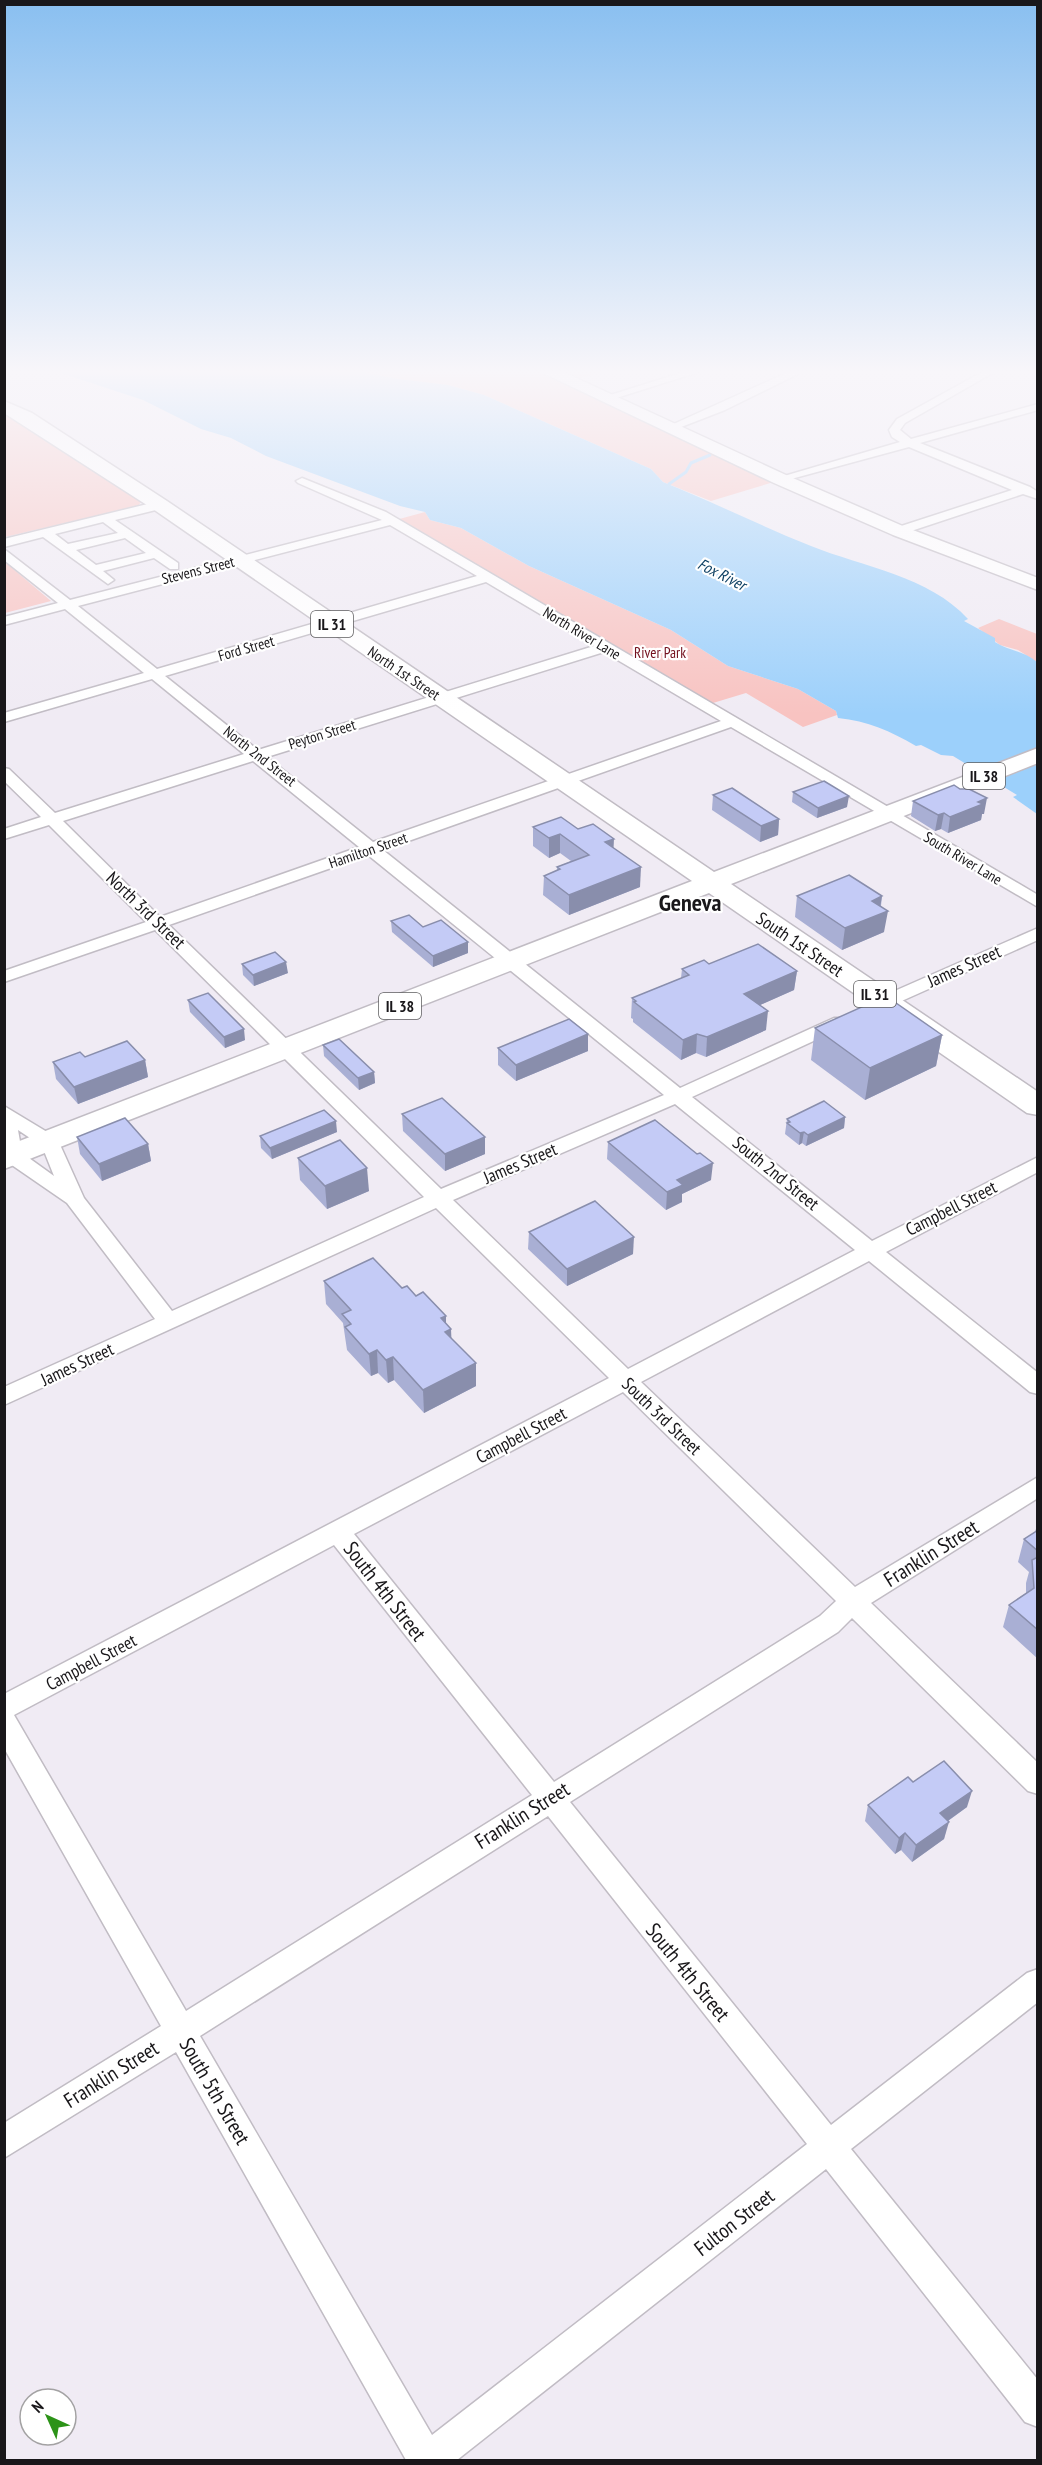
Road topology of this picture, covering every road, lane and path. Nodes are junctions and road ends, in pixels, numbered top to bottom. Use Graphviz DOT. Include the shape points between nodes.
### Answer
graph roads {
  1 [pos="130,485"];
  2 [pos="311,485"];
  3 [pos="794,485"];
  4 [pos="1010,485"];
  5 [pos="1038,486"];
  6 [pos="1022,490"];
  7 [pos="1038,496"];
  8 [pos="160,505"];
  9 [pos="106,519"];
  10 [pos="392,521"];
  11 [pos="898,531"];
  12 [pos="45,533"];
  13 [pos="127,534"];
  14 [pos="4,543"];
  15 [pos="65,549"];
  16 [pos="4,553"];
  17 [pos="156,554"];
  18 [pos="238,560"];
  19 [pos="174,566"];
  20 [pos="94,569"];
  21 [pos="489,577"];
  22 [pos="108,580"];
  23 [pos="1038,585"];
  24 [pos="68,604"];
  25 [pos="4,621"];
  26 [pos="331,624"];
  27 [pos="604,647"];
  28 [pos="154,674"];
  29 [pos="440,698"];
  30 [pos="4,718"];
  31 [pos="732,723"];
  32 [pos="258,754"];
  33 [pos="1038,754"];
  34 [pos="4,772"];
  35 [pos="563,782"];
  36 [pos="889,814"];
  37 [pos="53,819"];
  38 [pos="4,834"];
  39 [pos="374,848"];
  40 [pos="712,884"];
  41 [pos="1038,902"];
  42 [pos="159,923"];
  43 [pos="1038,933"];
  44 [pos="514,961"];
  45 [pos="4,977"];
  46 [pos="885,1002"];
  47 [pos="286,1051"];
  48 [pos="680,1095"];
  49 [pos="1038,1106"];
  50 [pos="5,1113"];
  51 [pos="50,1142"];
  52 [pos="9,1158"];
  53 [pos="1038,1163"];
  54 [pos="439,1198"];
  55 [pos="75,1200"];
  56 [pos="870,1250"];
  57 [pos="169,1322"];
  58 [pos="624,1379"];
  59 [pos="1038,1386"];
  60 [pos="4,1397"];
  61 [pos="1038,1486"];
  62 [pos="339,1533"];
  63 [pos="852,1602"];
  64 [pos="4,1707"];
  65 [pos="4,1722"];
  66 [pos="1038,1782"];
  67 [pos="549,1798"];
  68 [pos="1038,1983"];
  69 [pos="180,2031"];
  70 [pos="4,2142"];
  71 [pos="828,2148"];
  72 [pos="1038,2409"];
  73 [pos="427,2460"];
  1 -- 8 [label="main road, North 1st Street / IL 31"];
  2 -- 10 [label="street, North River Lane"];
  3 -- 11 [label="main road"];
  4 -- 6 [label="street"];
  5 -- 6 [label="street"];
  6 -- 7 [label="street"];
  6 -- 11 [label="street"];
  8 -- 9 [label="street"];
  8 -- 18 [label="main road, North 1st Street / IL 31"];
  9 -- 12 [label="street"];
  9 -- 13 [label="street"];
  10 -- 18 [label="street, Stevens Street"];
  10 -- 21 [label="street, North River Lane"];
  11 -- 23 [label="main road"];
  12 -- 14 [label="street"];
  12 -- 15 [label="street"];
  13 -- 15 [label="street"];
  13 -- 17 [label="street"];
  15 -- 20 [label="street"];
  16 -- 24 [label="street, North 2nd Street"];
  17 -- 19 [label="street"];
  17 -- 20 [label="street"];
  18 -- 24 [label="street, Stevens Street"];
  18 -- 26 [label="main road, North 1st Street / IL 31"];
  20 -- 22 [label="street"];
  21 -- 26 [label="street, Ford Street"];
  21 -- 27 [label="street, North River Lane"];
  24 -- 25 [label="street, Stevens Street"];
  24 -- 28 [label="street, North 2nd Street"];
  26 -- 28 [label="street, Ford Street"];
  26 -- 29 [label="main road, North 1st Street / IL 31"];
  27 -- 29 [label="street, Peyton Street"];
  27 -- 31 [label="street, North River Lane"];
  28 -- 30 [label="street, Ford Street"];
  28 -- 32 [label="street, North 2nd Street"];
  29 -- 32 [label="street, Peyton Street"];
  29 -- 35 [label="main road, North 1st Street / IL 31"];
  31 -- 35 [label="street, Hamilton Street"];
  31 -- 36 [label="street, North River Lane"];
  32 -- 37 [label="street, Peyton Street"];
  32 -- 39 [label="street, North 2nd Street"];
  33 -- 36 [label="main road, IL 38"];
  34 -- 37 [label="street, North 3rd Street"];
  35 -- 39 [label="street, Hamilton Street"];
  35 -- 40 [label="main road, North 1st Street / IL 31"];
  36 -- 40 [label="main road, IL 38"];
  36 -- 41 [label="street, South River Lane"];
  37 -- 38 [label="street, Peyton Street"];
  37 -- 42 [label="street, North 3rd Street"];
  39 -- 42 [label="street, Hamilton Street"];
  39 -- 44 [label="street, North 2nd Street"];
  40 -- 44 [label="main road, IL 38"];
  40 -- 46 [label="main road, South 1st Street / IL 31"];
  42 -- 45 [label="street, Hamilton Street"];
  42 -- 47 [label="street, North 3rd Street"];
  43 -- 46 [label="street, James Street"];
  44 -- 47 [label="main road, IL 38"];
  44 -- 48 [label="street, South 2nd Street"];
  46 -- 48 [label="street, James Street"];
  46 -- 49 [label="main road, South 1st Street / IL 31"];
  47 -- 51 [label="main road, IL 38"];
  47 -- 54 [label="street, South 3rd Street"];
  48 -- 54 [label="street, James Street"];
  48 -- 56 [label="street, South 2nd Street"];
  50 -- 51 [label="street"];
  50 -- 52 [label="street"];
  51 -- 52 [label="main road, IL 38"];
  51 -- 55 [label="street"];
  52 -- 55 [label="street"];
  53 -- 56 [label="street, Campbell Street"];
  54 -- 57 [label="street, James Street"];
  54 -- 58 [label="street, South 3rd Street"];
  55 -- 57 [label="street"];
  56 -- 58 [label="street, Campbell Street"];
  56 -- 59 [label="street, South 2nd Street"];
  57 -- 60 [label="street, James Street"];
  58 -- 62 [label="street, Campbell Street"];
  58 -- 63 [label="street, South 3rd Street"];
  61 -- 63 [label="street, Franklin Street"];
  62 -- 64 [label="street, Campbell Street"];
  62 -- 67 [label="street, South 4th Street"];
  63 -- 66 [label="street, South 3rd Street"];
  63 -- 67 [label="street, Franklin Street" via="828,1624"];
  65 -- 69 [label="street, South 5th Street"];
  67 -- 69 [label="street, Franklin Street"];
  67 -- 71 [label="street, South 4th Street"];
  68 -- 71 [label="street, Fulton Street"];
  69 -- 70 [label="street, Franklin Street"];
  69 -- 73 [label="street, South 5th Street"];
  71 -- 72 [label="street, South 4th Street"];
  71 -- 73 [label="street, Fulton Street"];
}
